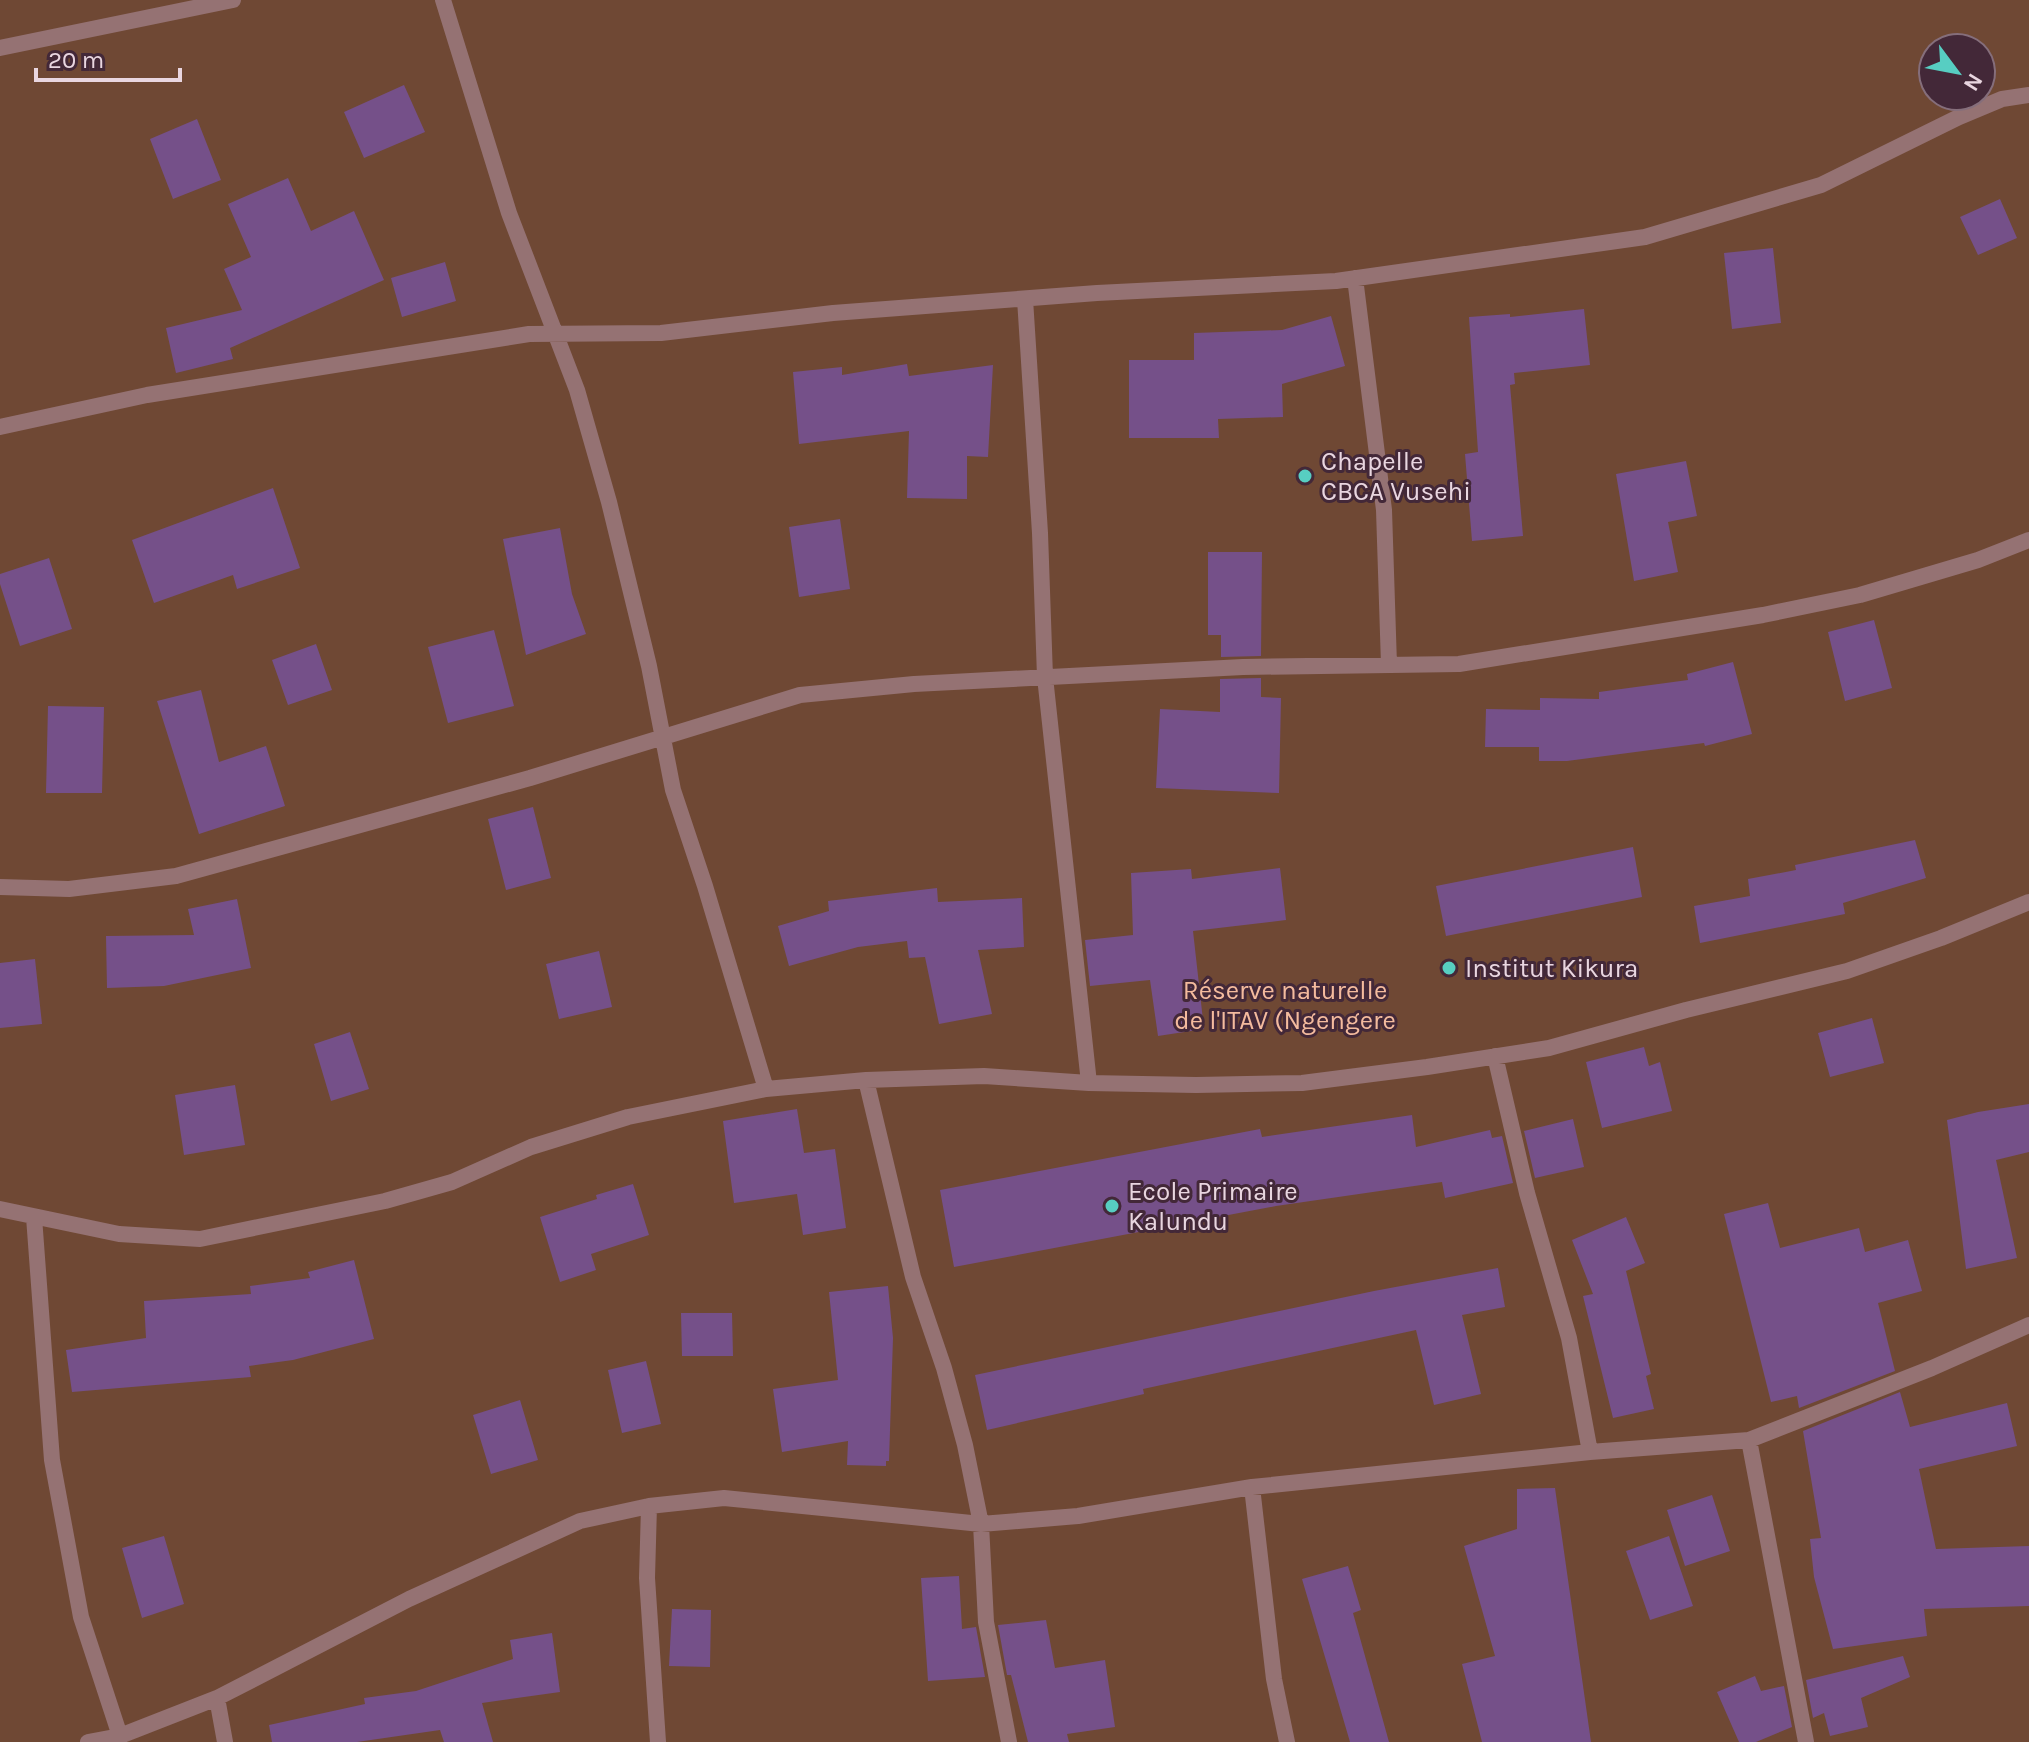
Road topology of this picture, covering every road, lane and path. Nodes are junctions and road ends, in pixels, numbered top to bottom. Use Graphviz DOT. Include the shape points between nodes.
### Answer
graph roads {
  1 [pos="233,0"];
  2 [pos="443,0"];
  3 [pos="0,48"];
  4 [pos="2029,95"];
  5 [pos="1355,278"];
  6 [pos="1025,299"];
  7 [pos="557,334"];
  8 [pos="0,427"];
  9 [pos="2029,540"];
  10 [pos="1389,665"];
  11 [pos="1045,677"];
  12 [pos="662,736"];
  13 [pos="0,887"];
  14 [pos="2029,902"];
  15 [pos="1495,1056"];
  16 [pos="866,1080"];
  17 [pos="1089,1083"];
  18 [pos="766,1089"];
  19 [pos="0,1209"];
  20 [pos="34,1217"];
  21 [pos="2029,1325"];
  22 [pos="1749,1440"];
  23 [pos="1590,1452"];
  24 [pos="1252,1487"];
  25 [pos="649,1506"];
  26 [pos="981,1524"];
  27 [pos="217,1698"];
  28 [pos="120,1736"];
  29 [pos="88,1742"];
  30 [pos="225,1742"];
  31 [pos="658,1742"];
  32 [pos="1009,1742"];
  33 [pos="1287,1742"];
  34 [pos="1806,1742"];
  1 -- 3 [label="street"];
  2 -- 7 [label="street" via="509,213"];
  4 -- 5 [label="street" via="2002,99 1959,117 1821,185 1645,237"];
  5 -- 6 [label="street"];
  5 -- 10 [label="street" via="1384,510"];
  6 -- 7 [label="street" via="661,333"];
  6 -- 11 [label="street"];
  7 -- 8 [label="street" via="477,341 147,395"];
  7 -- 12 [label="street" via="609,502"];
  9 -- 10 [label="street" via="1860,595 1763,615 1459,664"];
  10 -- 11 [label="street"];
  11 -- 12 [label="street" via="800,695"];
  11 -- 17 [label="street"];
  12 -- 13 [label="street" via="176,876 69,889"];
  12 -- 18 [label="street" via="673,790"];
  14 -- 15 [label="street" via="1847,971 1549,1048"];
  15 -- 17 [label="street" via="1302,1083"];
  15 -- 23 [label="street" via="1569,1338"];
  16 -- 17 [label="street" via="984,1076"];
  16 -- 18 [label="street"];
  16 -- 26 [label="street" via="913,1277 965,1445"];
  18 -- 20 [label="street" via="628,1117 385,1201 200,1239 119,1234"];
  19 -- 20 [label="street"];
  20 -- 28 [label="street" via="52,1460 81,1617"];
  21 -- 22 [label="street"];
  22 -- 23 [label="street"];
  22 -- 34 [label="street"];
  23 -- 24 [label="street"];
  24 -- 26 [label="street" via="1078,1516"];
  24 -- 33 [label="street" via="1274,1679"];
  25 -- 26 [label="street" via="724,1498"];
  25 -- 27 [label="street" via="580,1521 543,1537"];
  25 -- 31 [label="street" via="647,1578"];
  26 -- 32 [label="street" via="986,1622"];
  27 -- 28 [label="street"];
  27 -- 30 [label="street"];
  28 -- 29 [label="street"];
}
